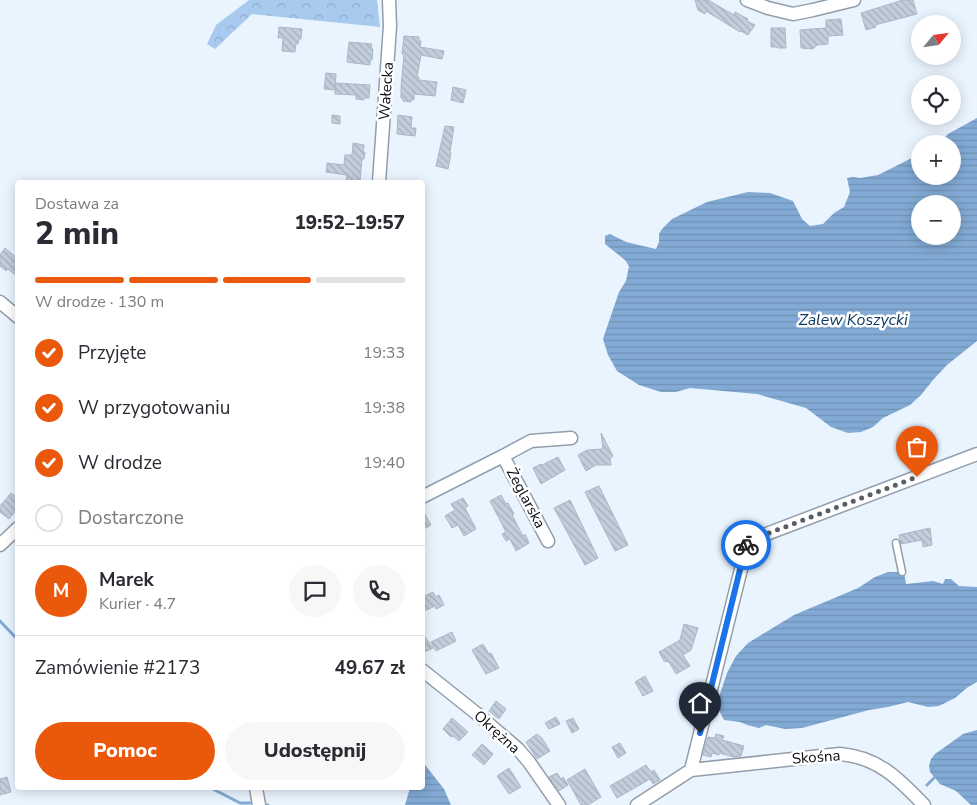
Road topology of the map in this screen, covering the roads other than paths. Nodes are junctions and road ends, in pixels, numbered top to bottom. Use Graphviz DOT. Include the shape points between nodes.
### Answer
graph roads {
  1 [pos="390,0"];
  2 [pos="747,0"];
  3 [pos="854,0"];
  4 [pos="379,180"];
  5 [pos="0,302"];
  6 [pos="15,314"];
  7 [pos="571,438"];
  8 [pos="977,454"];
  9 [pos="503,456"];
  10 [pos="425,495"];
  11 [pos="15,531"];
  12 [pos="548,541"];
  13 [pos="896,544"];
  14 [pos="0,545"];
  15 [pos="902,572"];
  16 [pos="425,672"];
  17 [pos="691,770"];
  18 [pos="256,790"];
  19 [pos="259,805"];
  20 [pos="559,805"];
  21 [pos="637,805"];
  22 [pos="924,805"];
  1 -- 4 [label="street, Wałecka"];
  2 -- 3 [label="street" via="793,14"];
  5 -- 6 [label="street"];
  7 -- 9 [label="street, Żeglarska" via="531,441"];
  8 -- 17 [label="street" via="748,541"];
  9 -- 10 [label="street, Żeglarska"];
  9 -- 12 [label="street, Żeglarska"];
  11 -- 14 [label="street"];
  13 -- 15 [label="lane"];
  16 -- 20 [label="street, Okrężna" via="518,749"];
  17 -- 21 [label="street"];
  17 -- 22 [label="street, Skośna" via="846,754 880,766"];
  18 -- 19 [label="street"];
}
